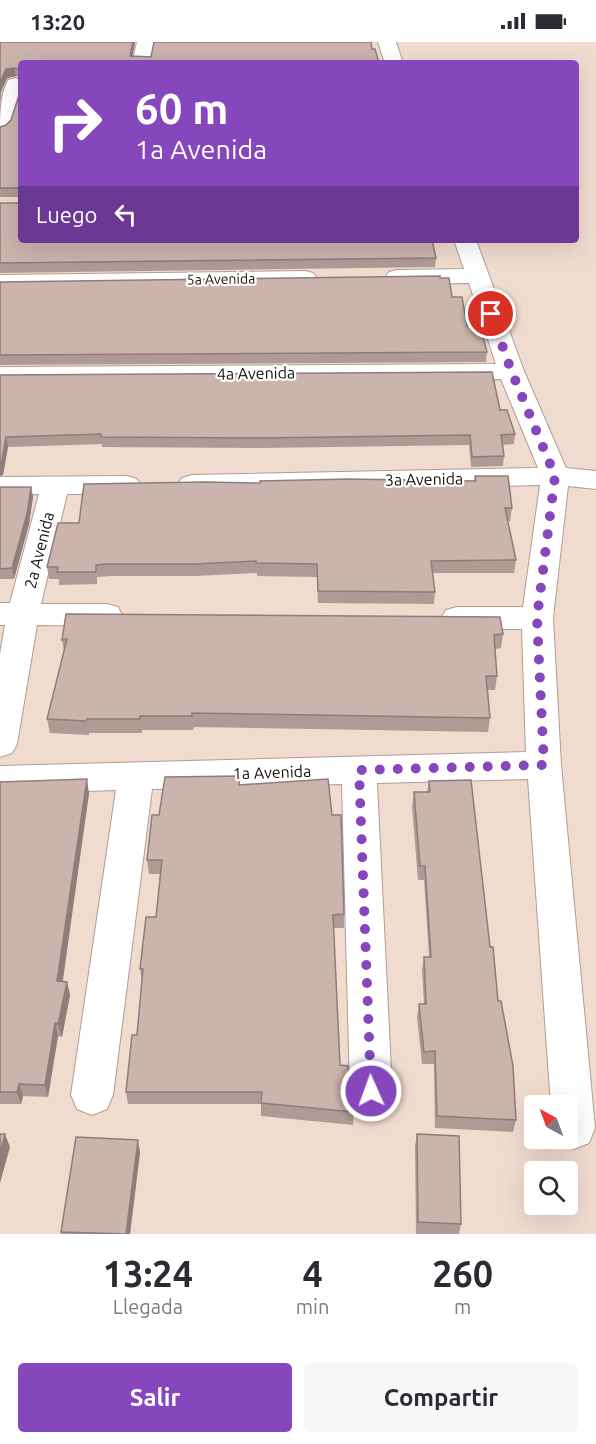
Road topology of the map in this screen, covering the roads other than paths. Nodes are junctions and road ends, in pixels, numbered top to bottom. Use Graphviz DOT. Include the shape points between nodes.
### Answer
graph roads {
  1 [pos="146,42"];
  2 [pos="387,42"];
  3 [pos="142,60"];
  4 [pos="393,60"];
  5 [pos="12,84"];
  6 [pos="4,137"];
  7 [pos="466,243"];
  8 [pos="477,276"];
  9 [pos="370,277"];
  10 [pos="322,278"];
  11 [pos="0,282"];
  12 [pos="511,370"];
  13 [pos="0,375"];
  14 [pos="555,476"];
  15 [pos="596,480"];
  16 [pos="0,486"];
  17 [pos="55,486"];
  18 [pos="11,614"];
  19 [pos="130,615"];
  20 [pos="429,617"];
  21 [pos="537,618"];
  22 [pos="0,744"];
  23 [pos="544,765"];
  24 [pos="359,770"];
  25 [pos="136,776"];
  26 [pos="0,780"];
  27 [pos="371,1091"];
  28 [pos="92,1095"];
  29 [pos="571,1095"];
  1 -- 3 [label="street"];
  2 -- 4 [label="street"];
  5 -- 6 [label="street"];
  7 -- 8 [label="street"];
  8 -- 9 [label="street"];
  8 -- 12 [label="street"];
  10 -- 11 [label="street, 5a Avenida"];
  12 -- 13 [label="street, 4a Avenida"];
  12 -- 14 [label="street"];
  14 -- 15 [label="street, 3a Avenida"];
  14 -- 17 [label="street, 3a Avenida"];
  14 -- 21 [label="street"];
  16 -- 17 [label="street, 3a Avenida"];
  17 -- 18 [label="street, 2a Avenida"];
  18 -- 19 [label="street, 2a Avenida"];
  18 -- 22 [label="street, 2a Avenida"];
  20 -- 21 [label="street"];
  21 -- 23 [label="street"];
  23 -- 24 [label="street, 1a Avenida"];
  23 -- 29 [label="street"];
  24 -- 25 [label="street, 1a Avenida"];
  24 -- 27 [label="street"];
  25 -- 26 [label="street, 1a Avenida"];
  25 -- 28 [label="street"];
}
